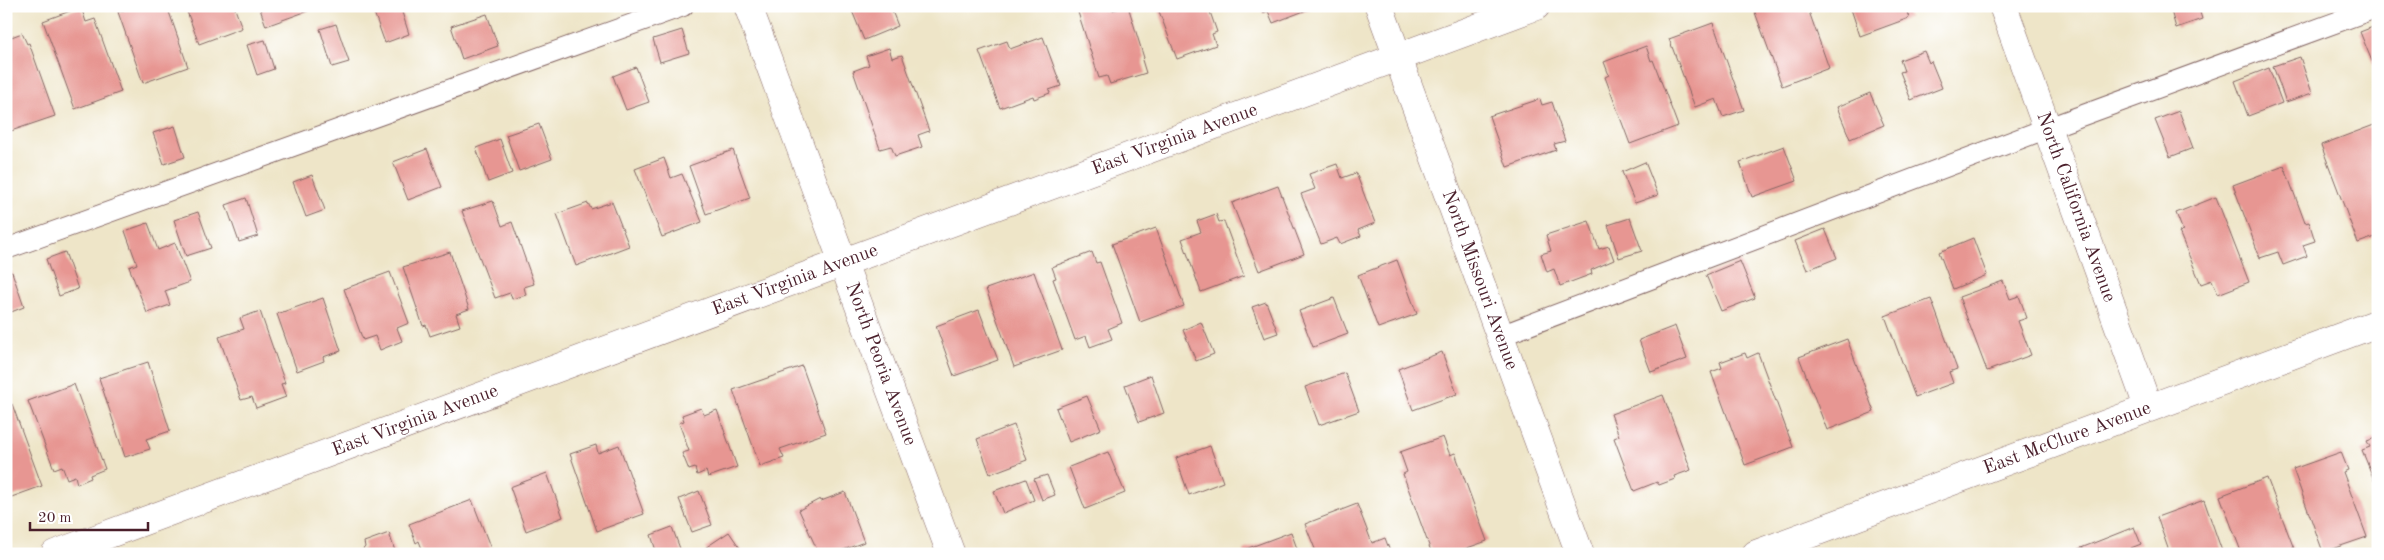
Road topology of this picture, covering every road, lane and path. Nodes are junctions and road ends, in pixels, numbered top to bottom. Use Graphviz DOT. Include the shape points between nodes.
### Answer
graph roads {
  1 [pos="683,6"];
  2 [pos="748,6"];
  3 [pos="1379,6"];
  4 [pos="1536,6"];
  5 [pos="2003,6"];
  6 [pos="2378,8"];
  7 [pos="1398,56"];
  8 [pos="2048,128"];
  9 [pos="6,249"];
  10 [pos="842,262"];
  11 [pos="2378,323"];
  12 [pos="1500,336"];
  13 [pos="2148,406"];
  14 [pos="1774,551"];
  15 [pos="55,554"];
  16 [pos="951,554"];
  17 [pos="1580,554"];
  1 -- 9 [label="lane"];
  2 -- 10 [label="street, North Peoria Avenue"];
  3 -- 7 [label="street, North Missouri Avenue"];
  4 -- 7 [label="street, East Virginia Avenue"];
  5 -- 8 [label="street, North California Avenue"];
  6 -- 8 [label="lane"];
  7 -- 10 [label="street, East Virginia Avenue"];
  7 -- 12 [label="street, North Missouri Avenue"];
  8 -- 12 [label="lane"];
  8 -- 13 [label="street, North California Avenue"];
  10 -- 15 [label="street, East Virginia Avenue"];
  10 -- 16 [label="street, North Peoria Avenue"];
  11 -- 13 [label="street, East McClure Avenue"];
  12 -- 17 [label="street, North Missouri Avenue"];
  13 -- 14 [label="street, East McClure Avenue"];
}
